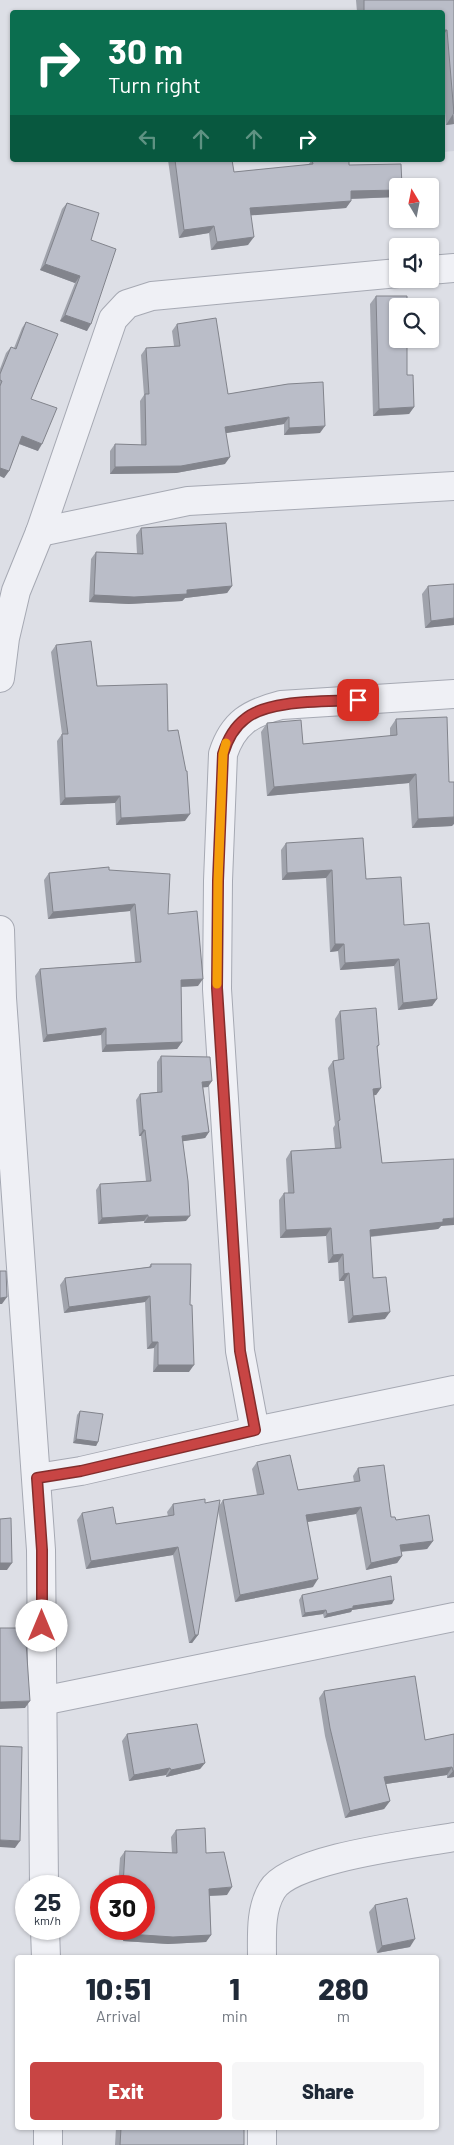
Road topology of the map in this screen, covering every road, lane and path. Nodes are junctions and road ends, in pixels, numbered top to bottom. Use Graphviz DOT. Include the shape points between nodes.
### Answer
graph roads {
  1 [pos="454,268"];
  2 [pos="439,269"];
  3 [pos="389,274"];
  4 [pos="454,486"];
  5 [pos="40,532"];
  6 [pos="0,678"];
  7 [pos="454,694"];
  8 [pos="0,930"];
  9 [pos="454,1390"];
  10 [pos="255,1430"];
  11 [pos="37,1478"];
  12 [pos="454,1617"];
  13 [pos="42,1701"];
  14 [pos="454,1837"];
  15 [pos="44,1875"];
  16 [pos="45,1940"];
  17 [pos="46,1955"];
  18 [pos="262,1955"];
  19 [pos="48,2130"];
  20 [pos="262,2130"];
  21 [pos="48,2145"];
  22 [pos="262,2145"];
  1 -- 2 [label="street"];
  3 -- 5 [label="street" via="152,296 127,304 113,319"];
  4 -- 5 [label="street" via="188,501"];
  5 -- 6 [label="street" via="16,591"];
  7 -- 10 [label="street" via="280,705 245,718 227,740 223,754 217,988 240,1351"];
  8 -- 11 [label="street" via="2,998"];
  9 -- 10 [label="street"];
  10 -- 11 [label="street" via="81,1471"];
  11 -- 13 [label="street" via="42,1550"];
  12 -- 13 [label="street"];
  13 -- 15 [label="street"];
  14 -- 18 [label="street" via="321,1862 290,1874 272,1888 264,1907"];
  16 -- 17 [label="street"];
  19 -- 21 [label="street"];
  20 -- 22 [label="street"];
}
